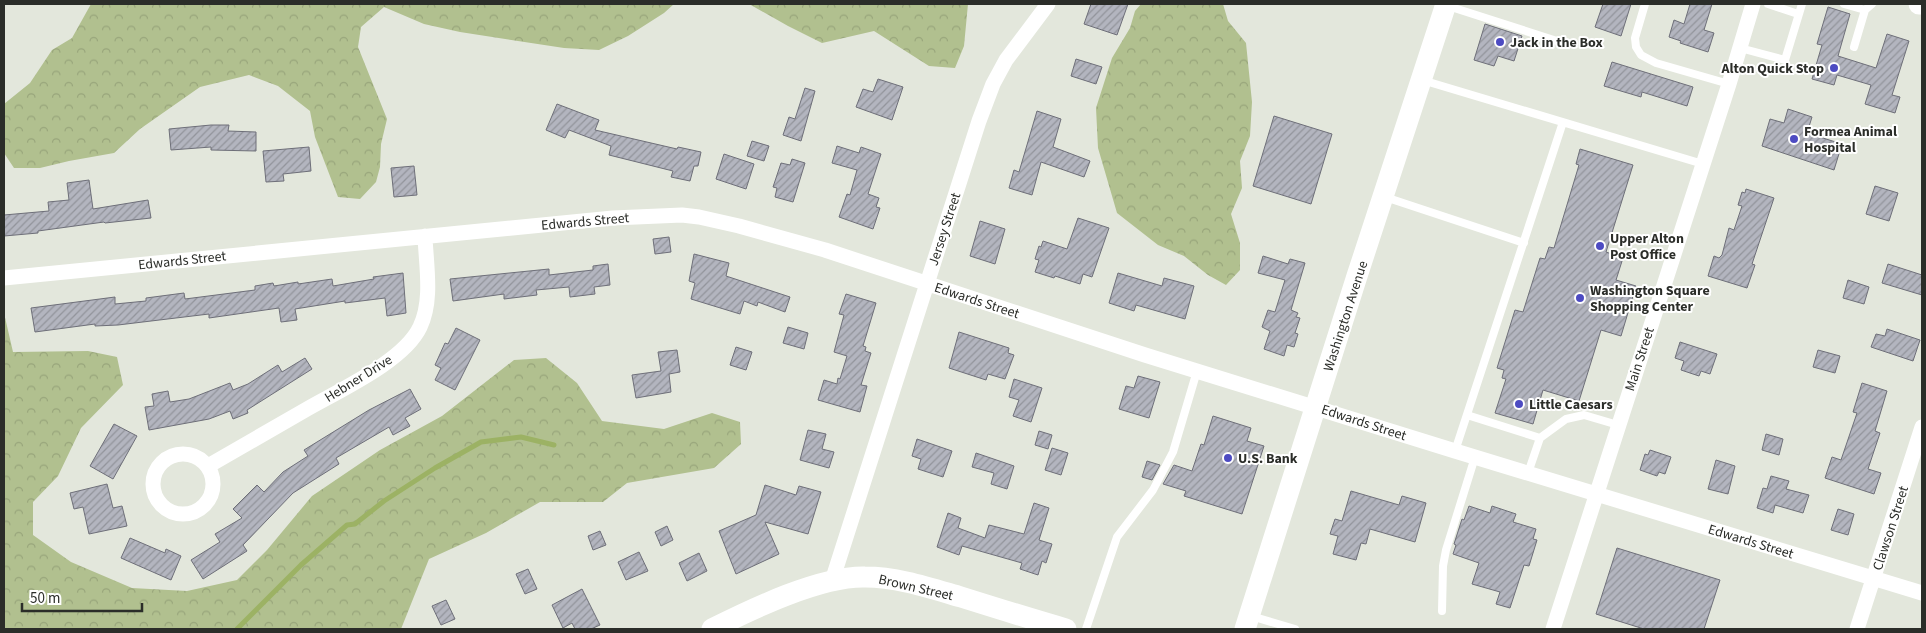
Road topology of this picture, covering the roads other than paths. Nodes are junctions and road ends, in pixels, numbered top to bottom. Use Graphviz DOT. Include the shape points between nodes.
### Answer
graph roads {
  1 [pos="1048,4"];
  2 [pos="1446,4"];
  3 [pos="1645,4"];
  4 [pos="1752,4"];
  5 [pos="1768,4"];
  6 [pos="1802,4"];
  7 [pos="1844,4"];
  8 [pos="1872,4"];
  9 [pos="1865,10"];
  10 [pos="1798,14"];
  11 [pos="1560,42"];
  12 [pos="1854,47"];
  13 [pos="1740,48"];
  14 [pos="1422,80"];
  15 [pos="1729,84"];
  16 [pos="1563,122"];
  17 [pos="1703,164"];
  18 [pos="1383,197"];
  19 [pos="425,236"];
  20 [pos="1524,243"];
  21 [pos="4,278"];
  22 [pos="926,284"];
  23 [pos="1197,371"];
  24 [pos="1316,407"];
  25 [pos="1467,415"];
  26 [pos="1618,425"];
  27 [pos="1922,426"];
  28 [pos="1540,438"];
  29 [pos="1455,451"];
  30 [pos="1475,457"];
  31 [pos="208,466"];
  32 [pos="1528,473"];
  33 [pos="1595,494"];
  34 [pos="1874,578"];
  35 [pos="832,581"];
  36 [pos="1922,593"];
  37 [pos="1442,611"];
  38 [pos="1247,622"];
  39 [pos="712,629"];
  40 [pos="1066,629"];
  41 [pos="1086,629"];
  42 [pos="1295,629"];
  43 [pos="1553,629"];
  44 [pos="1857,629"];
  1 -- 22 [label="street, Jersey Street" via="1006,60 993,84"];
  2 -- 11 [label="lane"];
  2 -- 14 [label="main road, Washington Avenue"];
  3 -- 15 [label="lane" via="1635,38 1641,55 1656,63"];
  4 -- 13 [label="street, Main Street"];
  5 -- 10 [label="lane"];
  6 -- 10 [label="lane"];
  7 -- 9 [label="lane"];
  8 -- 9 [label="lane"];
  9 -- 12 [label="lane"];
  10 -- 13 [label="lane" via="1785,60"];
  13 -- 15 [label="street, Main Street"];
  14 -- 16 [label="lane"];
  14 -- 18 [label="main road, Washington Avenue"];
  15 -- 17 [label="street, Main Street"];
  16 -- 17 [label="lane"];
  16 -- 20 [label="lane"];
  17 -- 26 [label="street, Main Street"];
  18 -- 20 [label="lane"];
  18 -- 24 [label="main road, Washington Avenue"];
  19 -- 21 [label="street, Edwards Street"];
  19 -- 22 [label="street, Edwards Street" via="613,218 682,215 739,226 825,250"];
  19 -- 31 [label="street, Hebner Drive" via="426,309 413,340 400,353 364,377"];
  20 -- 25 [label="lane"];
  22 -- 23 [label="street, Edwards Street"];
  22 -- 35 [label="street, Jersey Street"];
  23 -- 24 [label="street, Edwards Street"];
  23 -- 41 [label="lane" via="1173,452 1153,490 1117,537"];
  24 -- 29 [label="street, Edwards Street"];
  24 -- 38 [label="main road, Washington Avenue"];
  25 -- 28 [label="lane"];
  25 -- 29 [label="lane"];
  26 -- 28 [label="lane" via="1584,415 1566,419"];
  26 -- 33 [label="street, Main Street"];
  27 -- 34 [label="street, Clawson Street"];
  28 -- 32 [label="lane"];
  29 -- 30 [label="street, Edwards Street"];
  30 -- 32 [label="street, Edwards Street"];
  30 -- 37 [label="lane" via="1446,550"];
  31 -- 31 [label="street" via="214,480 213,491 202,507 184,514 169,511 158,501 153,492 153,477 168,457 177,454 197,456"];
  32 -- 33 [label="street, Edwards Street"];
  33 -- 34 [label="street, Edwards Street"];
  33 -- 43 [label="street, Main Street"];
  34 -- 36 [label="street, Edwards Street"];
  34 -- 44 [label="street, Clawson Street"];
  35 -- 39 [label="main road, Brown Street" via="746,612"];
  35 -- 40 [label="main road, Brown Street" via="864,576 888,578"];
  38 -- 42 [label="lane"];
}
